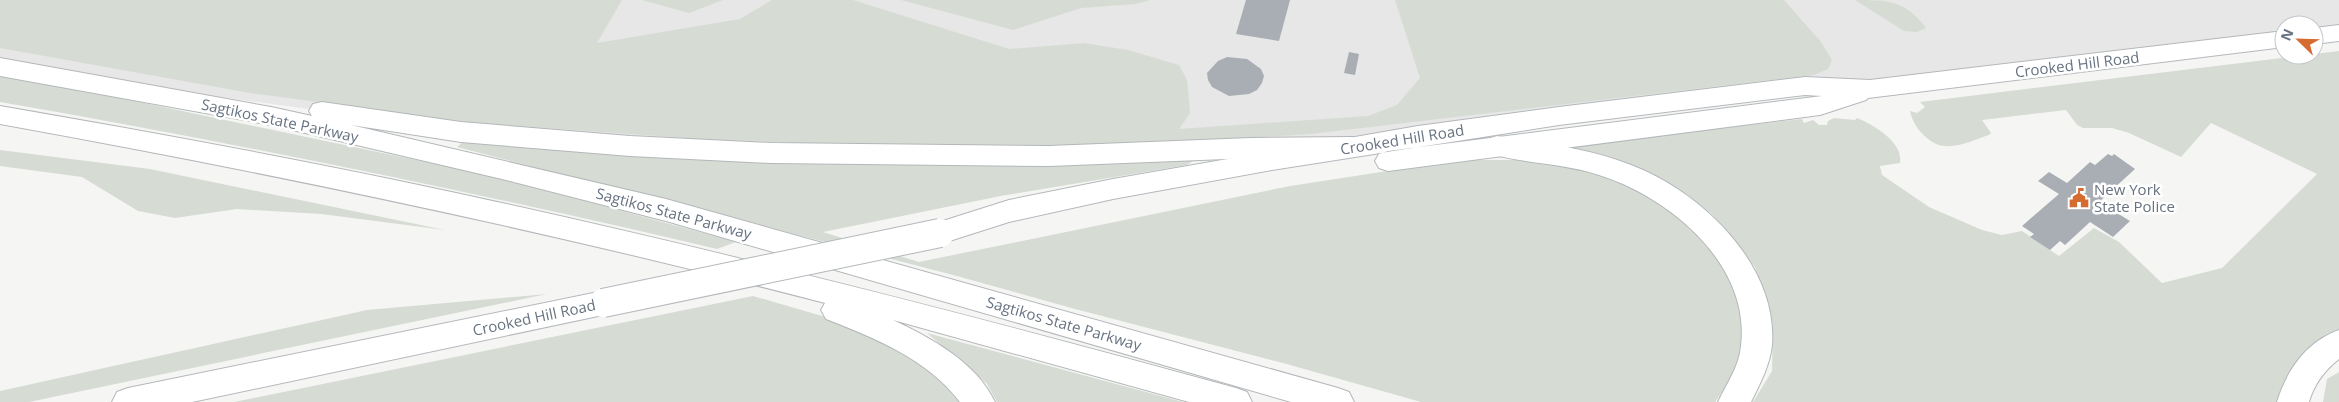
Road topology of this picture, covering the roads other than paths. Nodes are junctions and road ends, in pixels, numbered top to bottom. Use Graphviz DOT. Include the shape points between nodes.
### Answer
graph roads {
  1 [pos="2339,33"];
  2 [pos="2324,35"];
  3 [pos="2274,40"];
  4 [pos="0,67"];
  5 [pos="1870,89"];
  6 [pos="135,91"];
  7 [pos="0,116"];
  8 [pos="0,120"];
  9 [pos="50,124"];
  10 [pos="1497,146"];
  11 [pos="1352,147"];
  12 [pos="940,233"];
  13 [pos="713,264"];
  14 [pos="2339,343"];
  15 [pos="128,402"];
  16 [pos="979,402"];
  17 [pos="1236,402"];
  18 [pos="1338,402"];
  19 [pos="1734,402"];
  20 [pos="2293,402"];
  1 -- 2 [label="main road"];
  3 -- 5 [label="main road, Crooked Hill Road"];
  4 -- 6 [label="main road, Sagtikos State Parkway"];
  5 -- 10 [label="main road, Crooked Hill Road" via="1820,106"];
  5 -- 11 [label="main road, Crooked Hill Road" via="1805,86 1559,116"];
  6 -- 11 [label="main road" via="255,101 461,132 715,150 1049,156"];
  6 -- 18 [label="main road, Sagtikos State Parkway" via="271,116 666,210"];
  7 -- 9 [label="main road, Sagtikos State Parkway"];
  8 -- 9 [label="main road"];
  9 -- 13 [label="main road, Sagtikos State Parkway" via="415,195"];
  10 -- 12 [label="main road, Crooked Hill Road"];
  10 -- 19 [label="main road" via="1579,160 1637,178 1676,201 1713,234 1741,274 1756,318 1753,362"];
  11 -- 12 [label="main road, Crooked Hill Road" via="1076,197 1009,211"];
  12 -- 15 [label="main road, Crooked Hill Road, bridge"];
  13 -- 16 [label="main road" via="870,322 911,342 946,365"];
  13 -- 17 [label="main road, Sagtikos State Parkway" via="1102,363"];
  14 -- 20 [label="main road" via="2319,357 2306,372"];
}
